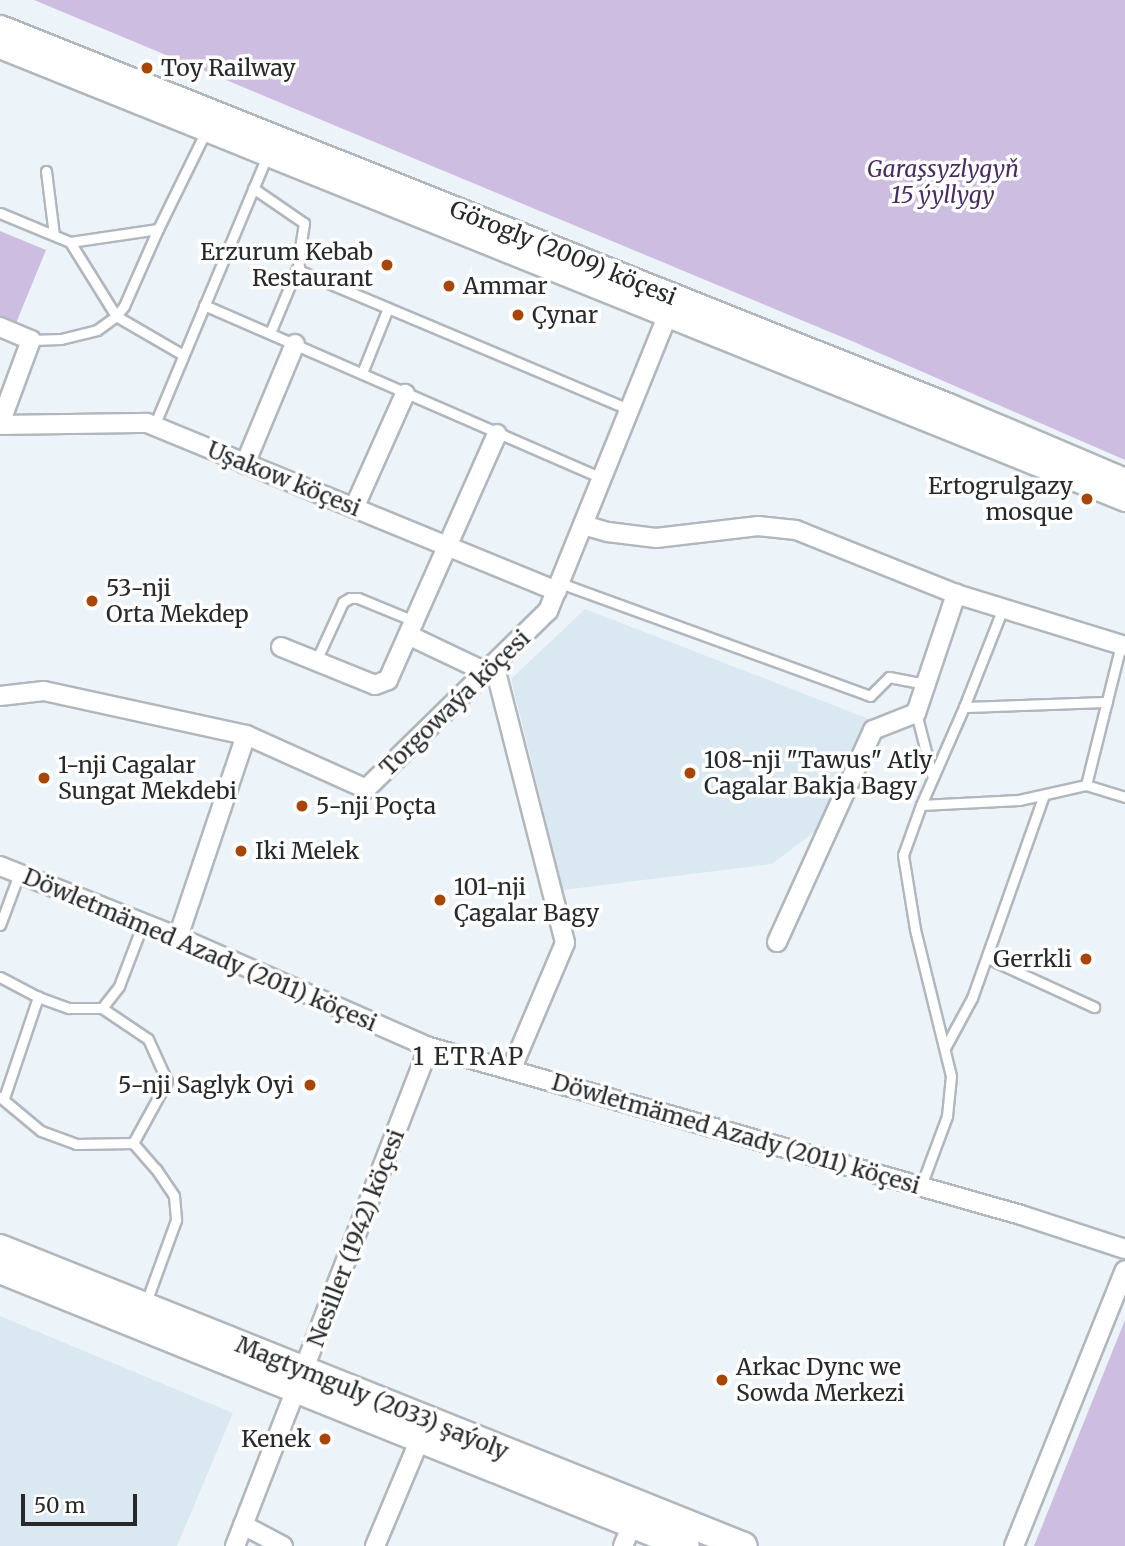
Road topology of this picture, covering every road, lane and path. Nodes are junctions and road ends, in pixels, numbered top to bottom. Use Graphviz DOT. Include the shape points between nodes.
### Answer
graph roads {
  1 [pos="0,27"];
  2 [pos="0,47"];
  3 [pos="210,121"];
  4 [pos="271,146"];
  5 [pos="46,171"];
  6 [pos="253,188"];
  7 [pos="0,201"];
  8 [pos="1,214"];
  9 [pos="158,229"];
  10 [pos="54,235"];
  11 [pos="70,242"];
  12 [pos="298,266"];
  13 [pos="204,305"];
  14 [pos="671,307"];
  15 [pos="388,309"];
  16 [pos="116,316"];
  17 [pos="0,327"];
  18 [pos="270,333"];
  19 [pos="31,340"];
  20 [pos="295,344"];
  21 [pos="184,355"];
  22 [pos="362,373"];
  23 [pos="405,394"];
  24 [pos="629,410"];
  25 [pos="0,425"];
  26 [pos="154,426"];
  27 [pos="497,434"];
  28 [pos="245,464"];
  29 [pos="602,478"];
  30 [pos="1125,480"];
  31 [pos="1125,499"];
  32 [pos="354,508"];
  33 [pos="583,525"];
  34 [pos="449,547"];
  35 [pos="558,587"];
  36 [pos="956,594"];
  37 [pos="1003,608"];
  38 [pos="411,628"];
  39 [pos="1123,646"];
  40 [pos="281,647"];
  41 [pos="316,661"];
  42 [pos="490,668"];
  43 [pos="926,684"];
  44 [pos="0,696"];
  45 [pos="1107,702"];
  46 [pos="964,707"];
  47 [pos="916,713"];
  48 [pos="246,735"];
  49 [pos="933,777"];
  50 [pos="1086,785"];
  51 [pos="1044,794"];
  52 [pos="1125,797"];
  53 [pos="921,805"];
  54 [pos="0,866"];
  55 [pos="19,874"];
  56 [pos="143,923"];
  57 [pos="0,925"];
  58 [pos="178,937"];
  59 [pos="777,942"];
  60 [pos="987,958"];
  61 [pos="0,977"];
  62 [pos="38,997"];
  63 [pos="1094,1007"];
  64 [pos="102,1008"];
  65 [pos="946,1046"];
  66 [pos="429,1047"];
  67 [pos="512,1070"];
  68 [pos="2,1098"];
  69 [pos="133,1143"];
  70 [pos="921,1186"];
  71 [pos="0,1248"];
  72 [pos="1125,1249"];
  73 [pos="0,1270"];
  74 [pos="1125,1270"];
  75 [pos="145,1307"];
  76 [pos="301,1380"];
  77 [pos="420,1439"];
  78 [pos="243,1525"];
  79 [pos="628,1535"];
  80 [pos="235,1546"];
  81 [pos="283,1546"];
  82 [pos="375,1546"];
  83 [pos="686,1546"];
  84 [pos="744,1546"];
  85 [pos="1014,1546"];
  1 -- 3 [label="street, Görogly (2009) köçesi"];
  2 -- 3 [label="street, Görogly (2009) köçesi"];
  3 -- 4 [label="street, Görogly (2009) köçesi"];
  3 -- 9 [label="lane"];
  4 -- 6 [label="lane"];
  4 -- 14 [label="street, Görogly (2009) köçesi"];
  5 -- 10 [label="lane"];
  6 -- 12 [label="lane" via="304,223"];
  6 -- 13 [label="lane"];
  7 -- 8 [label="lane"];
  8 -- 10 [label="lane"];
  9 -- 11 [label="lane"];
  9 -- 16 [label="lane"];
  10 -- 11 [label="lane"];
  11 -- 16 [label="lane"];
  12 -- 15 [label="lane" via="300,271"];
  12 -- 18 [label="lane"];
  13 -- 18 [label="lane"];
  13 -- 21 [label="lane"];
  14 -- 24 [label="street, Torgowaýa köçesi"];
  14 -- 30 [label="street, Görogly (2009) köçesi" via="948,405"];
  14 -- 31 [label="street, Görogly (2009) köçesi"];
  15 -- 22 [label="lane"];
  15 -- 24 [label="lane"];
  16 -- 19 [label="lane" via="97,330 61,339"];
  16 -- 21 [label="lane"];
  17 -- 19 [label="street"];
  18 -- 20 [label="lane"];
  19 -- 25 [label="street"];
  20 -- 22 [label="lane"];
  20 -- 28 [label="street"];
  21 -- 26 [label="lane"];
  22 -- 23 [label="lane"];
  23 -- 27 [label="lane"];
  23 -- 32 [label="street"];
  24 -- 29 [label="street, Torgowaýa köçesi"];
  25 -- 26 [label="street, Uşakow köçesi"];
  26 -- 28 [label="street, Uşakow köçesi"];
  27 -- 29 [label="lane"];
  27 -- 34 [label="street"];
  28 -- 32 [label="street, Uşakow köçesi"];
  29 -- 33 [label="street, Torgowaýa köçesi"];
  32 -- 34 [label="street, Uşakow köçesi"];
  33 -- 35 [label="street, Torgowaýa köçesi"];
  33 -- 36 [label="street" via="656,538 758,526 796,530"];
  34 -- 35 [label="street, Uşakow köçesi"];
  34 -- 38 [label="street"];
  35 -- 42 [label="street, Torgowaýa köçesi" via="548,611"];
  35 -- 43 [label="lane" via="870,696 889,677"];
  36 -- 37 [label="street"];
  36 -- 43 [label="street"];
  37 -- 39 [label="street"];
  37 -- 46 [label="lane"];
  38 -- 41 [label="street" via="383,684"];
  38 -- 41 [label="lane" via="358,598 350,598 343,602"];
  38 -- 42 [label="street"];
  39 -- 45 [label="lane"];
  40 -- 41 [label="street"];
  42 -- 48 [label="street, Torgowaýa köçesi" via="366,789"];
  42 -- 67 [label="street" via="565,943"];
  43 -- 47 [label="street"];
  44 -- 48 [label="street" via="44,691"];
  45 -- 46 [label="lane"];
  45 -- 50 [label="lane"];
  46 -- 49 [label="lane"];
  47 -- 49 [label="lane"];
  47 -- 59 [label="street" via="873,730"];
  48 -- 58 [label="street"];
  49 -- 53 [label="lane"];
  50 -- 51 [label="lane"];
  50 -- 52 [label="lane"];
  51 -- 53 [label="lane" via="1019,800"];
  51 -- 60 [label="lane"];
  53 -- 65 [label="lane" via="903,855 915,929"];
  54 -- 55 [label="street, Döwletmämed Azady (2011) köçesi"];
  55 -- 56 [label="street, Döwletmämed Azady (2011) köçesi"];
  55 -- 57 [label="lane"];
  56 -- 58 [label="street, Döwletmämed Azady (2011) köçesi"];
  56 -- 64 [label="lane" via="119,986"];
  58 -- 66 [label="street, Döwletmämed Azady (2011) köçesi"];
  60 -- 63 [label="lane"];
  60 -- 65 [label="lane"];
  61 -- 62 [label="lane"];
  62 -- 64 [label="lane" via="69,1007"];
  62 -- 68 [label="lane"];
  64 -- 69 [label="lane" via="148,1039 167,1081"];
  65 -- 70 [label="lane" via="951,1076 947,1116"];
  66 -- 67 [label="street, Döwletmämed Azady (2011) köçesi"];
  66 -- 76 [label="street, Nesiller (1942) köçesi"];
  67 -- 70 [label="street, Döwletmämed Azady (2011) köçesi"];
  68 -- 69 [label="lane" via="41,1131 76,1144"];
  69 -- 75 [label="lane" via="174,1196 176,1220"];
  70 -- 72 [label="street, Döwletmämed Azady (2011) köçesi"];
  71 -- 75 [label="main road, Magtymguly (2033) şaýoly"];
  73 -- 76 [label="main road, Magtymguly (2033) şaýoly"];
  74 -- 85 [label="street"];
  75 -- 76 [label="main road, Magtymguly (2033) şaýoly"];
  76 -- 77 [label="main road, Magtymguly (2033) şaýoly"];
  76 -- 78 [label="street, Nesiller (1942) köçesi"];
  76 -- 84 [label="main road, Magtymguly (2033) şaýoly"];
  77 -- 79 [label="main road, Magtymguly (2033) şaýoly"];
  77 -- 82 [label="street"];
  78 -- 80 [label="street, Nesiller (1942) köçesi"];
  78 -- 81 [label="street"];
  79 -- 83 [label="main road, Magtymguly (2033) şaýoly"];
}
